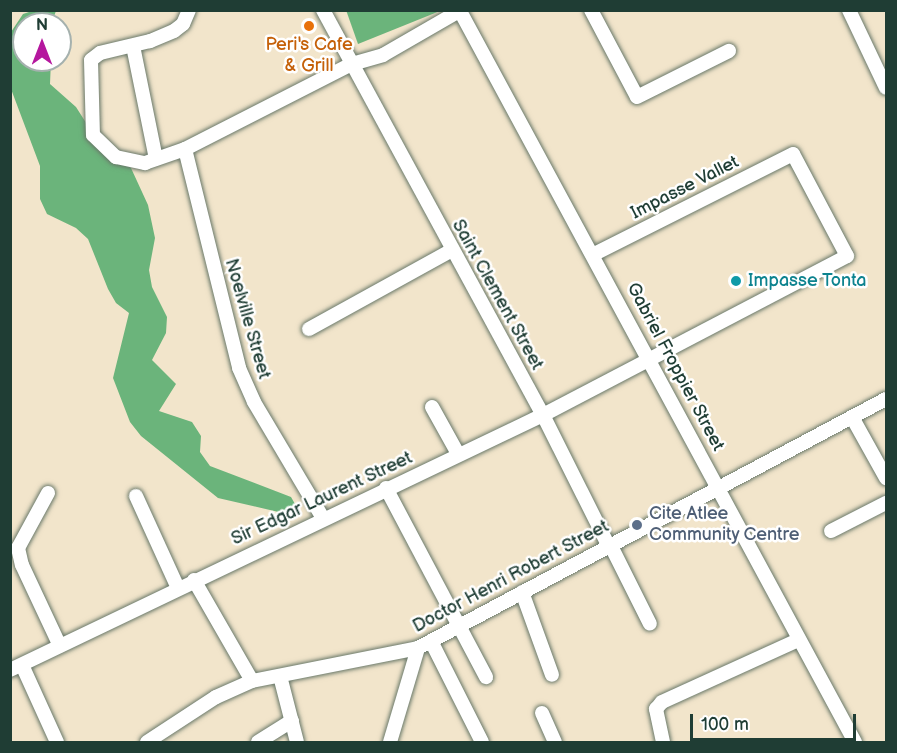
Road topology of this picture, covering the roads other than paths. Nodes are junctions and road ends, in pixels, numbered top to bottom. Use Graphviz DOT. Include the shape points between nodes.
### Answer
graph roads {
  1 [pos="189,10"];
  2 [pos="322,10"];
  3 [pos="591,10"];
  4 [pos="849,10"];
  5 [pos="461,11"];
  6 [pos="133,46"];
  7 [pos="729,51"];
  8 [pos="352,64"];
  9 [pos="886,88"];
  10 [pos="185,149"];
  11 [pos="156,159"];
  12 [pos="452,250"];
  13 [pos="594,254"];
  14 [pos="309,329"];
  15 [pos="650,360"];
  16 [pos="886,399"];
  17 [pos="432,407"];
  18 [pos="543,414"];
  19 [pos="852,417"];
  20 [pos="458,454"];
  21 [pos="886,478"];
  22 [pos="719,486"];
  23 [pos="386,488"];
  24 [pos="48,493"];
  25 [pos="136,496"];
  26 [pos="886,503"];
  27 [pos="323,518"];
  28 [pos="831,531"];
  29 [pos="609,545"];
  30 [pos="194,580"];
  31 [pos="178,588"];
  32 [pos="522,592"];
  33 [pos="650,624"];
  34 [pos="460,627"];
  35 [pos="798,640"];
  36 [pos="431,641"];
  37 [pos="60,646"];
  38 [pos="418,648"];
  39 [pos="16,667"];
  40 [pos="552,675"];
  41 [pos="280,676"];
  42 [pos="486,677"];
  43 [pos="252,681"];
  44 [pos="542,713"];
  45 [pos="292,721"];
  46 [pos="57,742"];
  47 [pos="147,742"];
  48 [pos="258,742"];
  49 [pos="297,742"];
  50 [pos="390,742"];
  51 [pos="482,742"];
  52 [pos="555,742"];
  53 [pos="663,742"];
  54 [pos="853,742"];
  1 -- 6 [label="street" via="183,24 174,31"];
  2 -- 8 [label="street, Saint Clement Street"];
  3 -- 7 [label="street" via="638,97"];
  4 -- 9 [label="street"];
  5 -- 8 [label="street" via="383,55"];
  5 -- 13 [label="street, Gabriel Froppier Street"];
  6 -- 11 [label="street"];
  6 -- 11 [label="street" via="100,53 91,60 90,118 99,144 116,157 133,163"];
  8 -- 10 [label="street"];
  8 -- 12 [label="street, Saint Clement Street"];
  10 -- 11 [label="street"];
  10 -- 27 [label="street, Noelville Street" via="239,368 254,402"];
  12 -- 14 [label="street"];
  12 -- 18 [label="street, Saint Clement Street"];
  13 -- 15 [label="street, Gabriel Froppier Street"];
  13 -- 15 [label="street, Impasse Vallet" via="793,154 847,256"];
  15 -- 18 [label="street, Sir Edgar Laurent Street"];
  15 -- 22 [label="street, Gabriel Froppier Street"];
  16 -- 19 [label="street, Doctor Henri Robert Street"];
  17 -- 20 [label="street"];
  18 -- 20 [label="street, Sir Edgar Laurent Street"];
  18 -- 29 [label="street, Saint Clement Street"];
  19 -- 21 [label="street"];
  19 -- 22 [label="street, Doctor Henri Robert Street"];
  20 -- 23 [label="street, Sir Edgar Laurent Street"];
  22 -- 29 [label="street, Doctor Henri Robert Street"];
  22 -- 35 [label="street, Gabriel Froppier Street"];
  23 -- 27 [label="street, Sir Edgar Laurent Street"];
  23 -- 34 [label="street"];
  24 -- 37 [label="street" via="18,548 22,565"];
  25 -- 31 [label="street"];
  26 -- 28 [label="street"];
  27 -- 30 [label="street, Sir Edgar Laurent Street"];
  29 -- 32 [label="street, Doctor Henri Robert Street"];
  29 -- 33 [label="street, Saint Clement Street"];
  30 -- 31 [label="street, Sir Edgar Laurent Street"];
  30 -- 43 [label="street"];
  31 -- 37 [label="street, Sir Edgar Laurent Street"];
  32 -- 34 [label="street, Doctor Henri Robert Street"];
  32 -- 40 [label="street"];
  34 -- 36 [label="street, Doctor Henri Robert Street"];
  34 -- 42 [label="street"];
  35 -- 53 [label="street" via="662,702 656,709"];
  35 -- 54 [label="street, Gabriel Froppier Street"];
  36 -- 38 [label="street, Doctor Henri Robert Street"];
  36 -- 51 [label="street"];
  37 -- 39 [label="street, Sir Edgar Laurent Street"];
  38 -- 41 [label="street, Doctor Henri Robert Street"];
  38 -- 50 [label="street"];
  39 -- 46 [label="street"];
  41 -- 43 [label="street, Doctor Henri Robert Street"];
  41 -- 45 [label="street"];
  43 -- 47 [label="street, Doctor Henri Robert Street" via="216,698"];
  44 -- 52 [label="street"];
  45 -- 48 [label="street"];
  45 -- 49 [label="street"];
}
